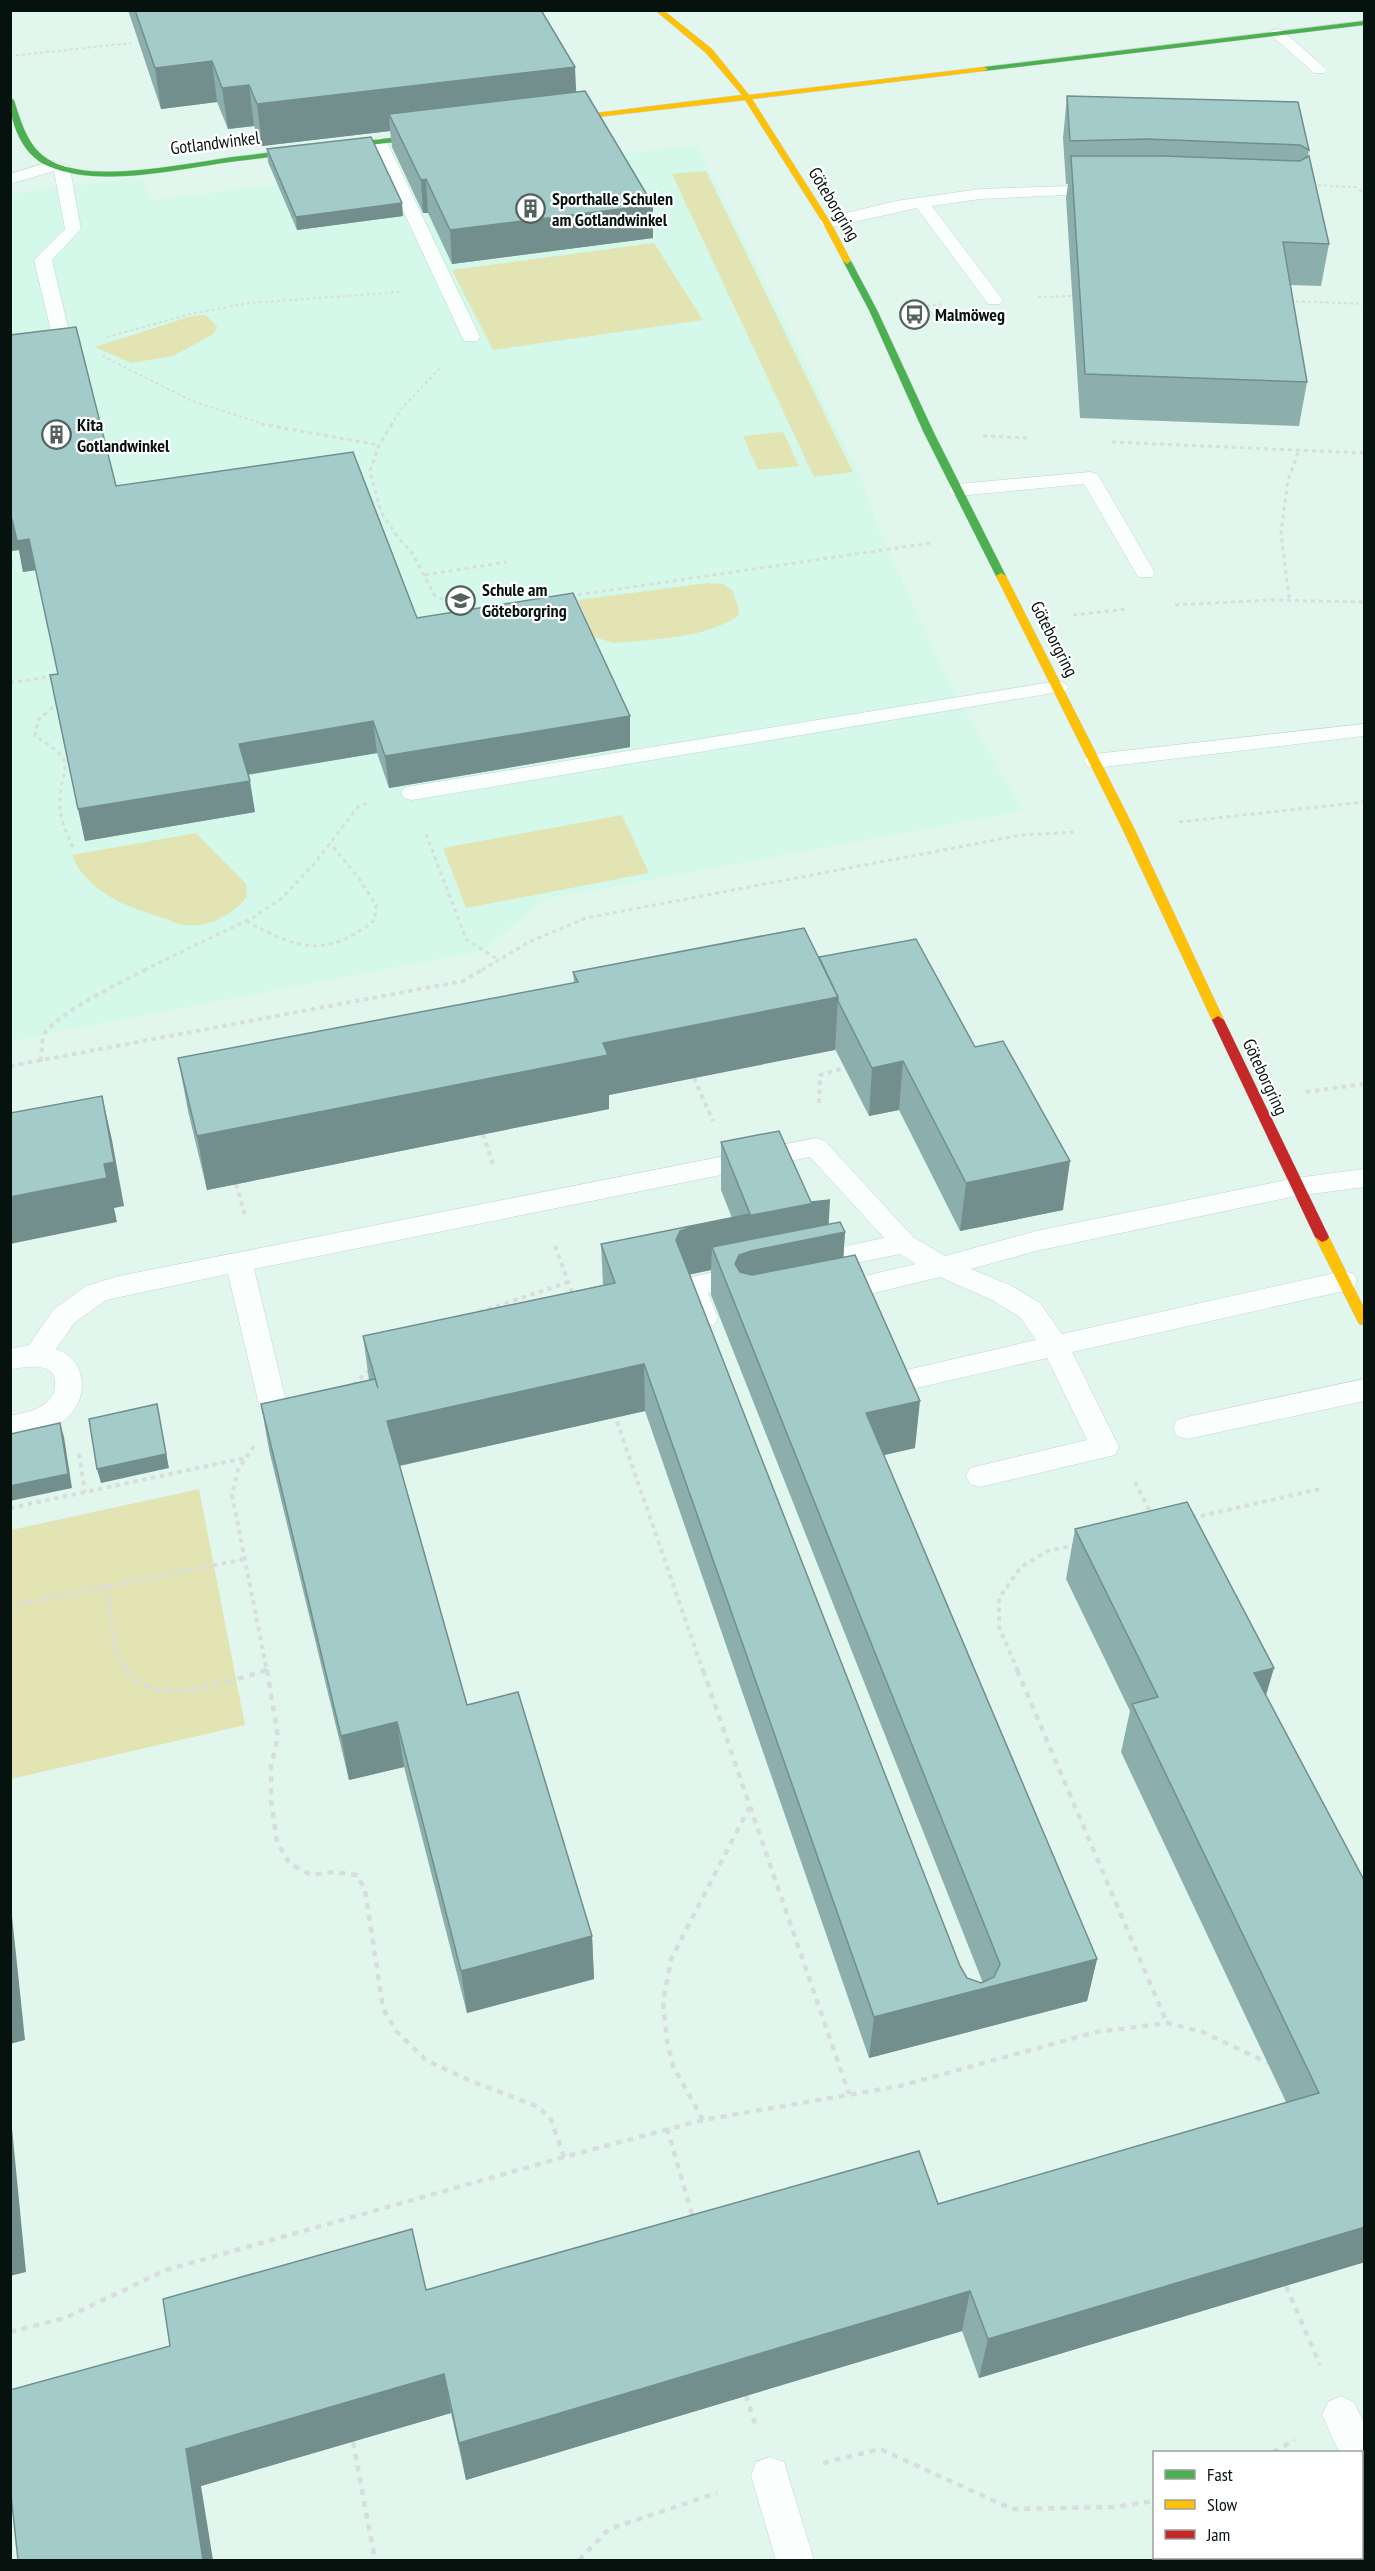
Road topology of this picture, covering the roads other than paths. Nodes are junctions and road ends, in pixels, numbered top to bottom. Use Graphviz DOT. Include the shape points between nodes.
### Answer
graph roads {
  1 [pos="658,10"];
  2 [pos="1365,23"];
  3 [pos="1277,33"];
  4 [pos="1319,70"];
  5 [pos="748,98"];
  6 [pos="10,100"];
  7 [pos="546,122"];
  8 [pos="14,123"];
  9 [pos="450,133"];
  10 [pos="379,142"];
  11 [pos="52,164"];
  12 [pos="10,167"];
  13 [pos="10,179"];
  14 [pos="1118,190"];
  15 [pos="921,202"];
  16 [pos="827,223"];
  17 [pos="994,300"];
  18 [pos="471,338"];
  19 [pos="70,346"];
  20 [pos="958,490"];
  21 [pos="1145,573"];
  22 [pos="1058,687"];
  23 [pos="1365,730"];
  24 [pos="1095,761"];
  25 [pos="412,794"];
  26 [pos="1365,1178"];
  27 [pos="1296,1187"];
  28 [pos="904,1244"];
  29 [pos="239,1263"];
  30 [pos="940,1266"];
  31 [pos="1344,1281"];
  32 [pos="807,1298"];
  33 [pos="1365,1320"];
  34 [pos="713,1342"];
  35 [pos="1055,1345"];
  36 [pos="23,1358"];
  37 [pos="903,1380"];
  38 [pos="1365,1390"];
  39 [pos="273,1405"];
  40 [pos="10,1427"];
  41 [pos="1187,1428"];
  42 [pos="980,1476"];
  43 [pos="1341,2415"];
  44 [pos="1358,2451"];
  45 [pos="770,2476"];
  46 [pos="795,2560"];
  1 -- 5 [label="street, Göteborgring" via="709,51"];
  2 -- 3 [label="street"];
  3 -- 4 [label="lane"];
  3 -- 5 [label="street"];
  5 -- 7 [label="street"];
  5 -- 16 [label="street, Göteborgring"];
  6 -- 8 [label="street"];
  8 -- 11 [label="street"];
  9 -- 10 [label="street, Gotlandwinkel"];
  10 -- 11 [label="street, Gotlandwinkel" via="147,169 94,172"];
  10 -- 18 [label="lane"];
  11 -- 12 [label="lane"];
  11 -- 13 [label="lane"];
  11 -- 19 [label="lane" via="73,229 43,260"];
  14 -- 15 [label="lane" via="980,194"];
  15 -- 16 [label="lane"];
  15 -- 17 [label="lane"];
  16 -- 20 [label="street, Göteborgring"];
  20 -- 21 [label="lane" via="1090,478"];
  20 -- 22 [label="street, Göteborgring"];
  22 -- 24 [label="street, Göteborgring"];
  22 -- 25 [label="lane"];
  23 -- 24 [label="lane"];
  24 -- 27 [label="street, Göteborgring"];
  26 -- 27 [label="lane"];
  27 -- 30 [label="lane" via="1036,1241"];
  27 -- 31 [label="street, Göteborgring"];
  28 -- 29 [label="lane" via="816,1147"];
  28 -- 30 [label="lane"];
  28 -- 34 [label="lane" via="692,1286"];
  29 -- 36 [label="lane" via="96,1293 64,1316"];
  29 -- 39 [label="lane"];
  30 -- 32 [label="lane"];
  30 -- 35 [label="lane" via="1030,1310"];
  31 -- 33 [label="street, Göteborgring"];
  31 -- 35 [label="lane"];
  35 -- 37 [label="lane"];
  35 -- 42 [label="lane" via="1105,1447"];
  36 -- 40 [label="lane" via="51,1358 66,1371 71,1388 58,1412 43,1421"];
  38 -- 41 [label="lane"];
  43 -- 44 [label="lane"];
  45 -- 46 [label="lane"];
}
